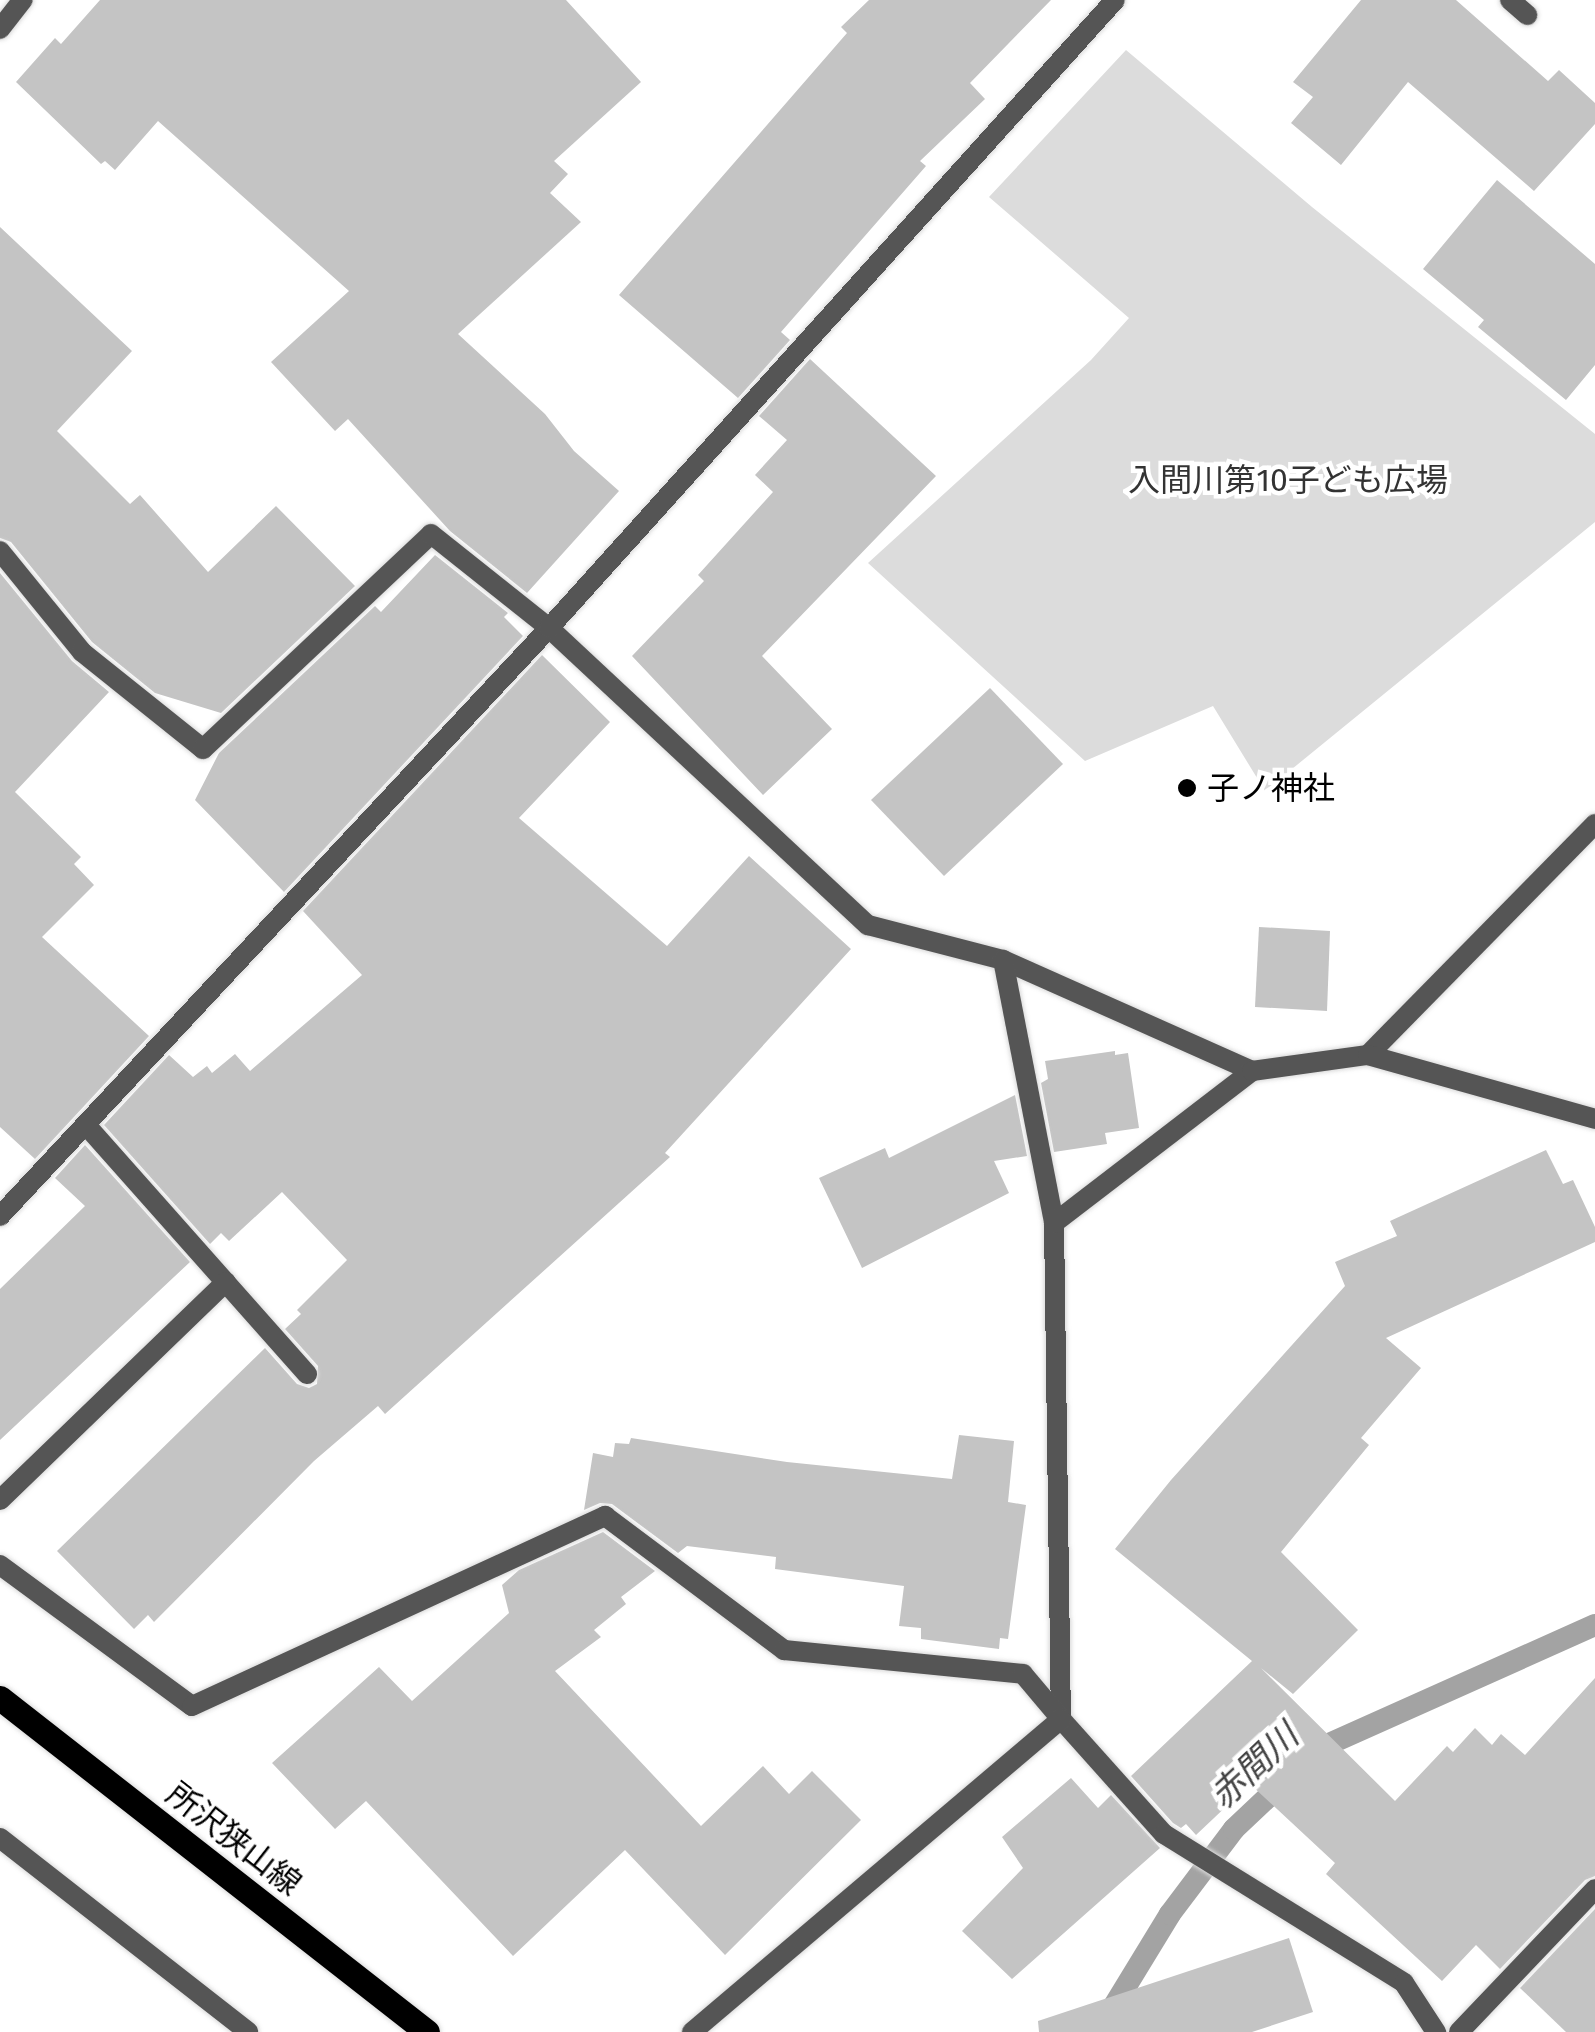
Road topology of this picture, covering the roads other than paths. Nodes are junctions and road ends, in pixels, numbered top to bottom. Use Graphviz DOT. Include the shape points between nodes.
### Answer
graph roads {
  1 [pos="23,0"];
  2 [pos="1115,0"];
  3 [pos="1510,0"];
  4 [pos="1527,14"];
  5 [pos="0,29"];
  6 [pos="0,551"];
  7 [pos="549,628"];
  8 [pos="1595,824"];
  9 [pos="1003,960"];
  10 [pos="1368,1055"];
  11 [pos="1252,1071"];
  12 [pos="1595,1119"];
  13 [pos="86,1125"];
  14 [pos="0,1216"];
  15 [pos="1054,1223"];
  16 [pos="226,1282"];
  17 [pos="308,1374"];
  18 [pos="0,1500"];
  19 [pos="0,1565"];
  20 [pos="0,1698"];
  21 [pos="1061,1718"];
  22 [pos="0,1838"];
  23 [pos="1595,1889"];
  24 [pos="248,2032"];
  25 [pos="427,2032"];
  26 [pos="692,2032"];
  27 [pos="1436,2032"];
  28 [pos="1459,2032"];
  1 -- 5 [label="street"];
  2 -- 7 [label="street"];
  3 -- 4 [label="street"];
  6 -- 7 [label="street" via="82,652 203,749 431,534"];
  7 -- 9 [label="street" via="868,925"];
  7 -- 13 [label="street"];
  8 -- 10 [label="street"];
  9 -- 11 [label="street"];
  9 -- 15 [label="street"];
  10 -- 11 [label="street"];
  10 -- 12 [label="street"];
  11 -- 15 [label="street"];
  13 -- 14 [label="street"];
  13 -- 16 [label="street"];
  15 -- 21 [label="street"];
  16 -- 17 [label="street"];
  16 -- 18 [label="street"];
  19 -- 21 [label="street" via="192,1706 605,1516 784,1650 1023,1674"];
  20 -- 25 [label="main road, 所沢狭山線"];
  21 -- 26 [label="street"];
  21 -- 27 [label="street" via="1164,1834 1404,1983"];
  22 -- 24 [label="street"];
  23 -- 28 [label="street"];
}
